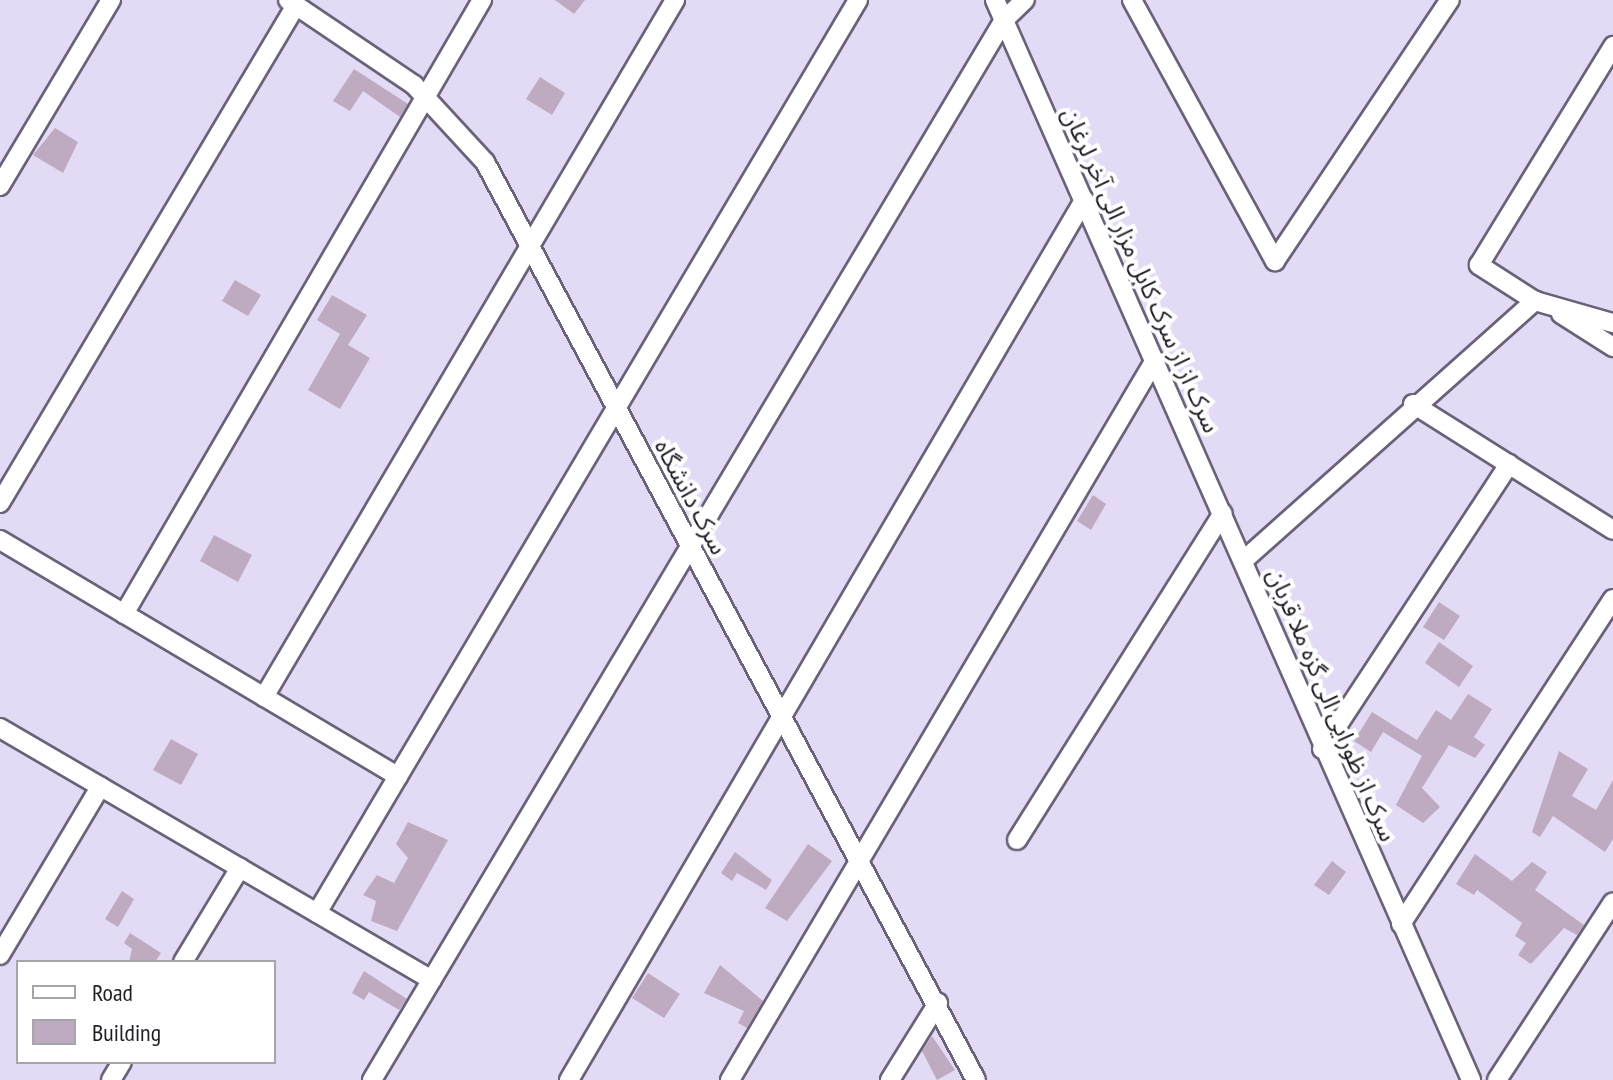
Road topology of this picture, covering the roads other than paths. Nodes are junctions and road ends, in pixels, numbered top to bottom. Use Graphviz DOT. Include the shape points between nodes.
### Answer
graph roads {
  1 [pos="111,0"];
  2 [pos="482,0"];
  3 [pos="675,0"];
  4 [pos="858,0"];
  5 [pos="995,0"];
  6 [pos="1025,0"];
  7 [pos="1132,0"];
  8 [pos="1450,0"];
  9 [pos="292,2"];
  10 [pos="1004,20"];
  11 [pos="1613,46"];
  12 [pos="425,97"];
  13 [pos="0,186"];
  14 [pos="1084,200"];
  15 [pos="530,247"];
  16 [pos="1541,303"];
  17 [pos="1613,323"];
  18 [pos="1613,347"];
  19 [pos="1155,360"];
  20 [pos="1413,404"];
  21 [pos="617,410"];
  22 [pos="1509,464"];
  23 [pos="0,503"];
  24 [pos="1223,513"];
  25 [pos="1613,530"];
  26 [pos="0,540"];
  27 [pos="690,547"];
  28 [pos="1244,560"];
  29 [pos="1613,599"];
  30 [pos="124,614"];
  31 [pos="264,697"];
  32 [pos="783,719"];
  33 [pos="0,728"];
  34 [pos="1322,749"];
  35 [pos="398,776"];
  36 [pos="100,787"];
  37 [pos="1017,840"];
  38 [pos="861,861"];
  39 [pos="240,868"];
  40 [pos="1613,902"];
  41 [pos="317,913"];
  42 [pos="1401,924"];
  43 [pos="0,955"];
  44 [pos="184,960"];
  45 [pos="432,980"];
  46 [pos="938,1003"];
  47 [pos="372,1080"];
  48 [pos="569,1080"];
  49 [pos="730,1080"];
  50 [pos="890,1080"];
  51 [pos="976,1080"];
  52 [pos="1471,1080"];
  53 [pos="1497,1080"];
  1 -- 13 [label="street"];
  2 -- 12 [label="street"];
  3 -- 15 [label="street"];
  4 -- 21 [label="street"];
  5 -- 10 [label="street, سرک از از سرک کابل مزار الی آخر لرغان"];
  6 -- 10 [label="street"];
  7 -- 8 [label="street" via="1275,261"];
  9 -- 12 [label="street, سرک دانشگاه"];
  9 -- 23 [label="street"];
  10 -- 14 [label="street, سرک از از سرک کابل مزار الی آخر لرغان"];
  10 -- 27 [label="street"];
  11 -- 16 [label="street" via="1479,265"];
  12 -- 15 [label="street, سرک دانشگاه" via="485,162"];
  12 -- 30 [label="street"];
  14 -- 19 [label="street, سرک از از سرک کابل مزار الی آخر لرغان"];
  14 -- 32 [label="street"];
  15 -- 21 [label="street, سرک دانشگاه"];
  15 -- 31 [label="street"];
  16 -- 17 [label="street"];
  16 -- 18 [label="street"];
  16 -- 20 [label="street, سرک از ظورایی الی گزه ملا قربان"];
  19 -- 24 [label="street, سرک از از سرک کابل مزار الی آخر لرغان"];
  19 -- 38 [label="street"];
  20 -- 22 [label="street"];
  20 -- 28 [label="street, سرک از ظورایی الی گزه ملا قربان"];
  21 -- 27 [label="street, سرک دانشگاه"];
  21 -- 35 [label="street"];
  22 -- 25 [label="street"];
  22 -- 34 [label="street"];
  24 -- 28 [label="street, سرک از از سرک کابل مزار الی آخر لرغان"];
  24 -- 37 [label="street"];
  26 -- 30 [label="street"];
  27 -- 32 [label="street, سرک دانشگاه"];
  27 -- 45 [label="street"];
  28 -- 34 [label="street, سرک از ظورایی الی گزه ملا قربان"];
  29 -- 42 [label="street"];
  30 -- 31 [label="street"];
  31 -- 35 [label="street"];
  32 -- 38 [label="street, سرک دانشگاه"];
  32 -- 48 [label="street"];
  33 -- 36 [label="street"];
  34 -- 42 [label="street, سرک از ظورایی الی گزه ملا قربان"];
  35 -- 41 [label="street"];
  36 -- 39 [label="street"];
  36 -- 43 [label="street"];
  38 -- 46 [label="street, سرک دانشگاه"];
  38 -- 49 [label="street"];
  39 -- 41 [label="street"];
  39 -- 44 [label="street"];
  40 -- 53 [label="street"];
  41 -- 45 [label="street"];
  42 -- 52 [label="street, سرک از ظورایی الی گزه ملا قربان"];
  45 -- 47 [label="street"];
  46 -- 50 [label="street"];
  46 -- 51 [label="street, سرک دانشگاه"];
}
